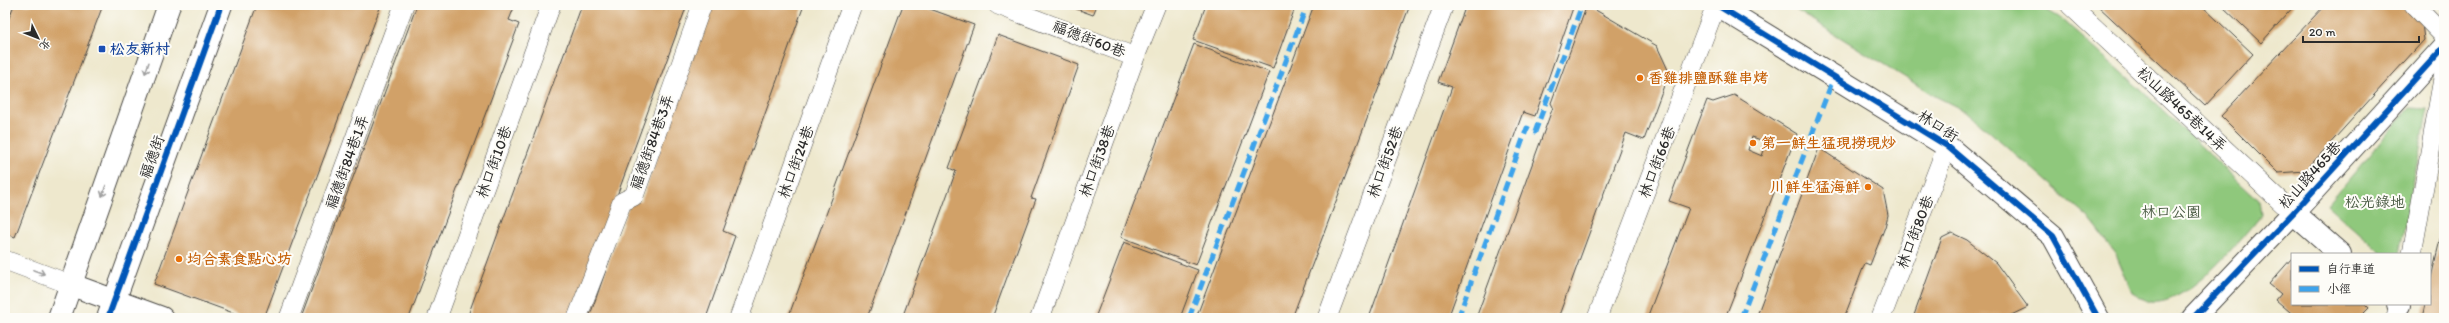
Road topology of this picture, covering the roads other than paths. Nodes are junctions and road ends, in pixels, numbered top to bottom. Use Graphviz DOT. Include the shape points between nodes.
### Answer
graph roads {
  1 [pos="169,5"];
  2 [pos="220,5"];
  3 [pos="404,5"];
  4 [pos="551,5"];
  5 [pos="702,5"];
  6 [pos="852,5"];
  7 [pos="998,5"];
  8 [pos="1156,5"];
  9 [pos="1444,5"];
  10 [pos="1717,5"];
  11 [pos="2070,5"];
  12 [pos="2414,5"];
  13 [pos="2444,36"];
  14 [pos="2444,47"];
  15 [pos="1135,57"];
  16 [pos="2444,73"];
  17 [pos="1948,146"];
  18 [pos="2293,213"];
  19 [pos="2339,253"];
  20 [pos="2412,253"];
  21 [pos="5,260"];
  22 [pos="72,285"];
  23 [pos="112,309"];
  24 [pos="59,318"];
  25 [pos="162,318"];
  26 [pos="289,318"];
  27 [pos="438,318"];
  28 [pos="577,318"];
  29 [pos="739,318"];
  30 [pos="1040,318"];
  31 [pos="1327,318"];
  32 [pos="1597,318"];
  33 [pos="1881,318"];
  34 [pos="2098,318"];
  35 [pos="2193,318"];
  1 -- 22 [label="street, one-way"];
  2 -- 23 [label="street, 福德街"];
  3 -- 26 [label="lane, 福德街84巷1弄"];
  4 -- 27 [label="lane, 林口街10巷"];
  5 -- 28 [label="lane, 福德街84巷3弄" via="634,196 622,202"];
  6 -- 29 [label="lane, 林口街24巷"];
  7 -- 15 [label="lane, 福德街60巷"];
  8 -- 15 [label="lane, 林口街38巷"];
  9 -- 31 [label="lane, 林口街52巷"];
  10 -- 17 [label="street, 林口街"];
  10 -- 32 [label="lane, 林口街66巷"];
  11 -- 18 [label="lane, 松山路465巷14弄"];
  12 -- 13 [label="lane"];
  14 -- 18 [label="street, 松山路465巷"];
  15 -- 30 [label="lane, 林口街38巷"];
  16 -- 20 [label="lane"];
  17 -- 33 [label="lane, 林口街80巷"];
  17 -- 34 [label="street, 林口街" via="2053,236"];
  18 -- 19 [label="street"];
  18 -- 35 [label="street, 松山路465巷"];
  21 -- 22 [label="lane, one-way"];
  22 -- 23 [label="street"];
  22 -- 24 [label="street"];
  23 -- 25 [label="street"];
}
